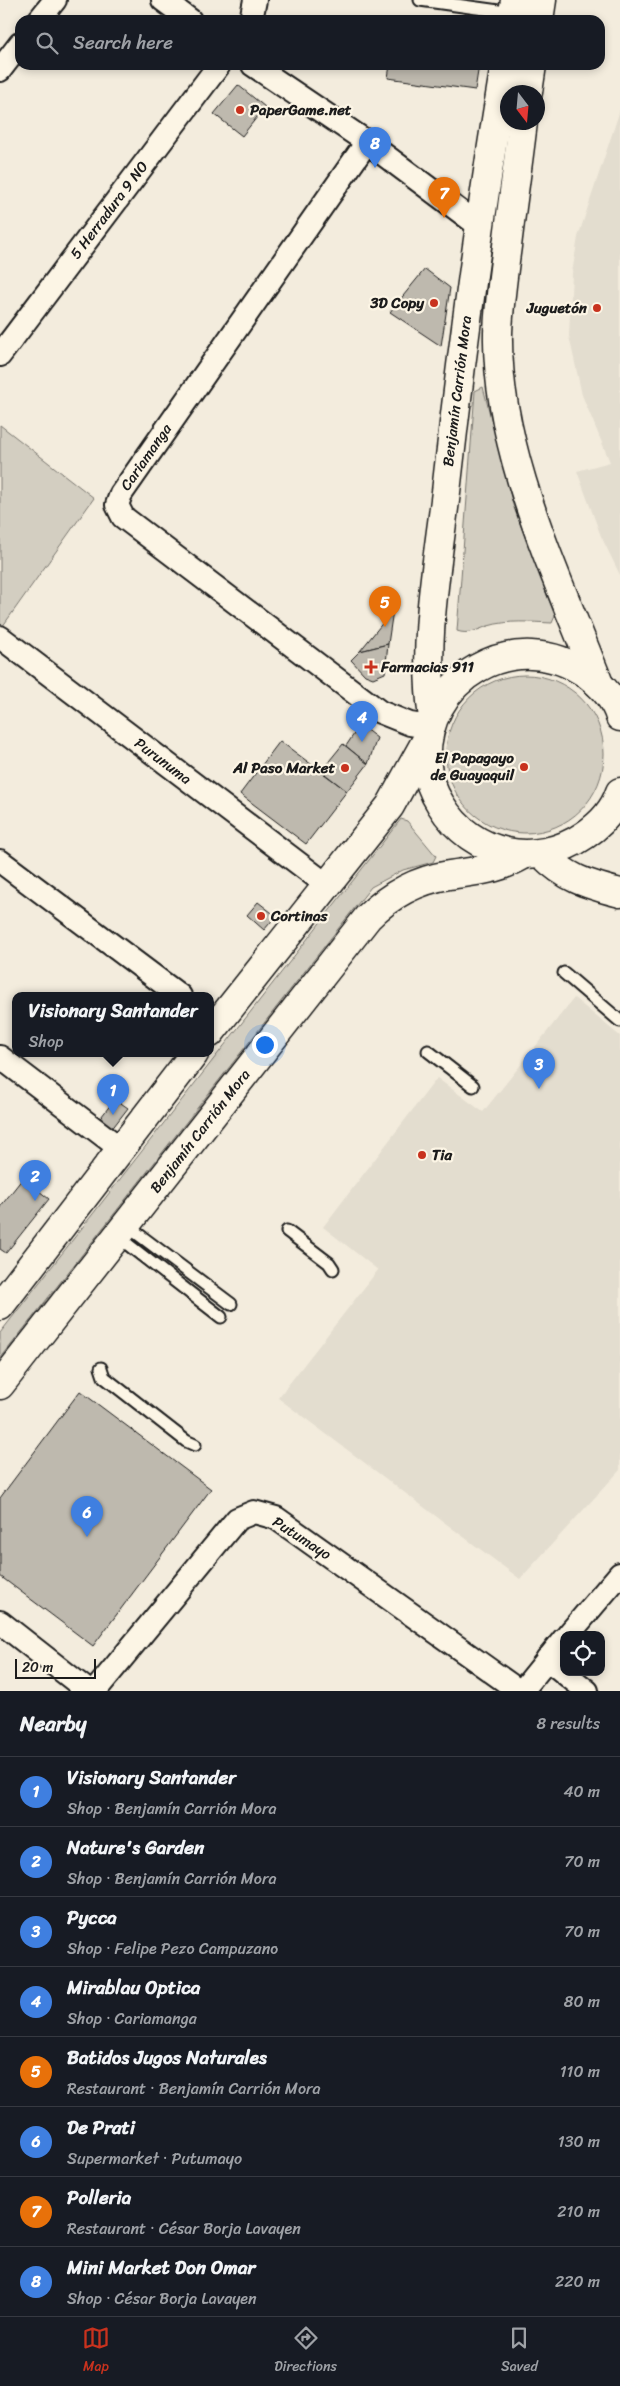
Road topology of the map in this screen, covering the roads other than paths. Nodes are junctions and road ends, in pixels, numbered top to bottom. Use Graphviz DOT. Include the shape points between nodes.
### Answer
graph roads {
  1 [pos="55,0"];
  2 [pos="163,0"];
  3 [pos="254,0"];
  4 [pos="420,0"];
  5 [pos="542,0"];
  6 [pos="520,13"];
  7 [pos="43,15"];
  8 [pos="183,15"];
  9 [pos="252,15"];
  10 [pos="15,50"];
  11 [pos="0,70"];
  12 [pos="215,70"];
  13 [pos="260,70"];
  14 [pos="504,70"];
  15 [pos="531,70"];
  16 [pos="529,85"];
  17 [pos="522,130"];
  18 [pos="367,142"];
  19 [pos="478,225"];
  20 [pos="0,355"];
  21 [pos="0,637"];
  22 [pos="599,684"];
  23 [pos="619,713"];
  24 [pos="430,728"];
  25 [pos="620,792"];
  26 [pos="533,855"];
  27 [pos="0,861"];
  28 [pos="327,885"];
  29 [pos="620,893"];
  30 [pos="564,974"];
  31 [pos="175,992"];
  32 [pos="620,1021"];
  33 [pos="214,1024"];
  34 [pos="428,1051"];
  35 [pos="0,1057"];
  36 [pos="192,1057"];
  37 [pos="473,1086"];
  38 [pos="121,1149"];
  39 [pos="121,1230"];
  40 [pos="287,1231"];
  41 [pos="333,1269"];
  42 [pos="231,1304"];
  43 [pos="0,1306"];
  44 [pos="221,1317"];
  45 [pos="101,1368"];
  46 [pos="0,1385"];
  47 [pos="196,1445"];
  48 [pos="620,1574"];
  49 [pos="0,1622"];
  50 [pos="571,1631"];
  51 [pos="560,1644"];
  52 [pos="547,1659"];
  53 [pos="88,1691"];
  54 [pos="95,1691"];
  55 [pos="520,1691"];
  56 [pos="587,1691"];
  1 -- 7 [label="street"];
  2 -- 8 [label="street"];
  3 -- 9 [label="street"];
  4 -- 6 [label="lane"];
  5 -- 6 [label="main road"];
  10 -- 11 [label="street"];
  12 -- 20 [label="street, 5 Herradura 9 NO"];
  13 -- 18 [label="street"];
  14 -- 19 [label="main road, Benjamín Carrión Mora"];
  15 -- 16 [label="main road"];
  17 -- 22 [label="main road" via="501,292 500,373 522,481"];
  18 -- 19 [label="street"];
  18 -- 24 [label="street, Cariamanga" via="121,494 117,505 123,517 380,712"];
  19 -- 24 [label="main road, Benjamín Carrión Mora" via="430,627"];
  21 -- 28 [label="street, Purunuma"];
  22 -- 23 [label="main road"];
  22 -- 24 [label="main road" via="572,664 540,655 507,656 476,668 450,689"];
  24 -- 26 [label="main road, Benjamín Carrión Mora" via="426,768 434,795 449,819 470,838 495,850"];
  24 -- 28 [label="main road" via="390,806"];
  25 -- 26 [label="main road" via="617,802 598,826 572,845"];
  26 -- 29 [label="main road" via="576,880"];
  26 -- 39 [label="main road, Benjamín Carrión Mora" via="505,866 416,884 382,904 368,917"];
  27 -- 31 [label="street"];
  28 -- 33 [label="main road"];
  30 -- 32 [label="lane"];
  34 -- 37 [label="lane"];
  35 -- 38 [label="street"];
  36 -- 38 [label="main road"];
  38 -- 43 [label="main road"];
  39 -- 42 [label="lane"];
  39 -- 44 [label="lane"];
  39 -- 46 [label="main road, Benjamín Carrión Mora"];
  40 -- 41 [label="lane"];
  45 -- 47 [label="lane" via="104,1377 178,1435"];
  48 -- 50 [label="street"];
  49 -- 53 [label="street"];
  51 -- 52 [label="street"];
  52 -- 55 [label="street"];
  52 -- 56 [label="street"];
  54 -- 55 [label="street, Putumayo" via="237,1519 254,1512 276,1518"];
}
